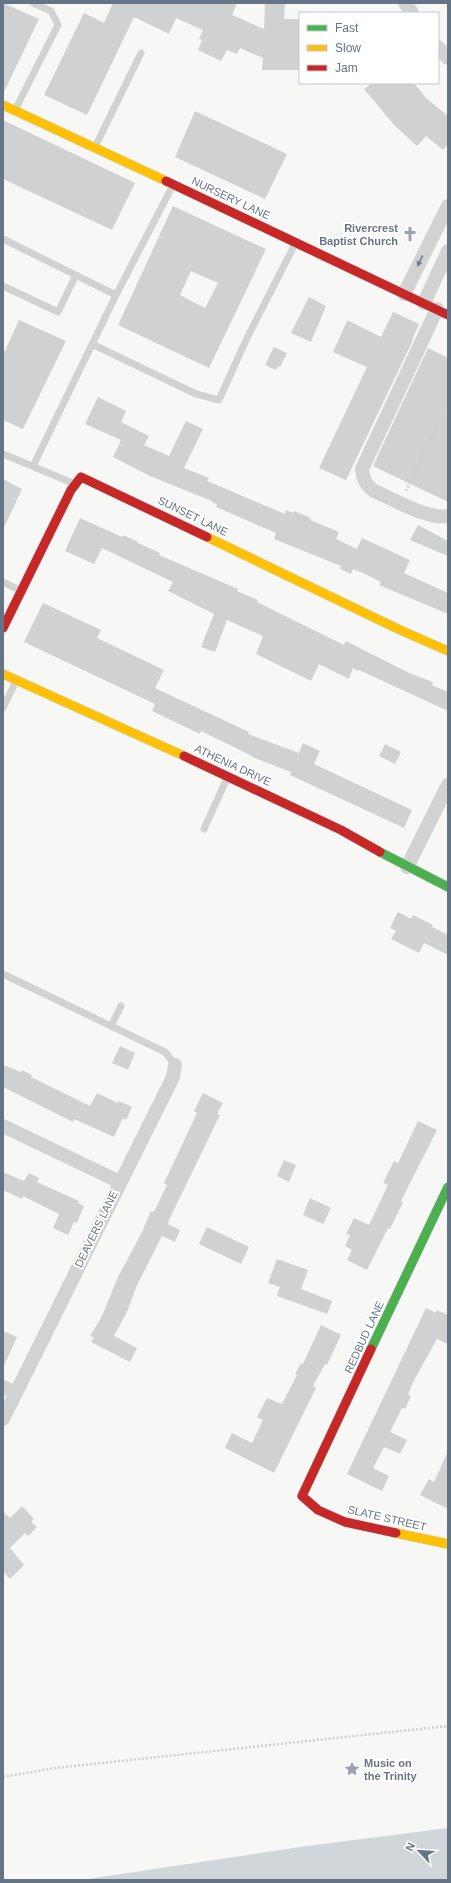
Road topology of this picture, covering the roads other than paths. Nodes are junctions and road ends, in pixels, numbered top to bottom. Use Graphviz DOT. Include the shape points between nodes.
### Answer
graph roads {
  1 [pos="33,3"];
  2 [pos="405,3"];
  3 [pos="411,12"];
  4 [pos="439,48"];
  5 [pos="141,53"];
  6 [pos="448,58"];
  7 [pos="3,105"];
  8 [pos="14,110"];
  9 [pos="95,147"];
  10 [pos="173,185"];
  11 [pos="448,206"];
  12 [pos="3,239"];
  13 [pos="296,242"];
  14 [pos="448,251"];
  15 [pos="76,275"];
  16 [pos="3,286"];
  17 [pos="404,294"];
  18 [pos="116,295"];
  19 [pos="424,303"];
  20 [pos="442,312"];
  21 [pos="92,344"];
  22 [pos="3,454"];
  23 [pos="33,466"];
  24 [pos="75,484"];
  25 [pos="448,516"];
  26 [pos="3,582"];
  27 [pos="21,591"];
  28 [pos="3,628"];
  29 [pos="448,651"];
  30 [pos="3,674"];
  31 [pos="17,680"];
  32 [pos="3,708"];
  33 [pos="228,776"];
  34 [pos="448,785"];
  35 [pos="204,829"];
  36 [pos="407,867"];
  37 [pos="448,887"];
  38 [pos="3,974"];
  39 [pos="121,1006"];
  40 [pos="111,1026"];
  41 [pos="175,1065"];
  42 [pos="3,1126"];
  43 [pos="120,1182"];
  44 [pos="448,1187"];
  45 [pos="3,1387"];
  46 [pos="16,1393"];
  47 [pos="3,1419"];
  48 [pos="302,1496"];
  49 [pos="448,1544"];
  1 -- 8 [label="lane" via="51,11 58,25"];
  2 -- 3 [label="street"];
  4 -- 6 [label="street"];
  5 -- 9 [label="lane"];
  7 -- 8 [label="street, NURSERY LANE"];
  8 -- 9 [label="street, NURSERY LANE"];
  9 -- 10 [label="street, NURSERY LANE"];
  10 -- 13 [label="street, NURSERY LANE"];
  10 -- 18 [label="lane"];
  11 -- 17 [label="street, one-way"];
  12 -- 15 [label="lane"];
  13 -- 17 [label="street, NURSERY LANE"];
  13 -- 21 [label="lane" via="219,400 196,394"];
  14 -- 19 [label="street"];
  15 -- 16 [label="lane" via="58,312"];
  15 -- 18 [label="lane"];
  17 -- 19 [label="street, NURSERY LANE"];
  18 -- 21 [label="lane"];
  19 -- 20 [label="street, NURSERY LANE"];
  20 -- 25 [label="street" via="362,469 363,478 368,486 428,514 441,518"];
  21 -- 23 [label="lane"];
  22 -- 23 [label="lane"];
  23 -- 24 [label="lane"];
  24 -- 27 [label="street"];
  24 -- 29 [label="street, SUNSET LANE" via="81,477"];
  26 -- 27 [label="lane"];
  27 -- 28 [label="street"];
  30 -- 31 [label="street, ATHENIA DRIVE"];
  31 -- 32 [label="lane"];
  31 -- 33 [label="street, ATHENIA DRIVE"];
  33 -- 35 [label="lane"];
  33 -- 36 [label="street, ATHENIA DRIVE" via="341,830"];
  34 -- 36 [label="street"];
  36 -- 37 [label="street, ATHENIA DRIVE"];
  38 -- 40 [label="lane"];
  39 -- 40 [label="lane"];
  40 -- 41 [label="lane" via="165,1052"];
  41 -- 43 [label="street, DEAVERS LANE" via="173,1077"];
  42 -- 43 [label="street"];
  43 -- 46 [label="street, DEAVERS LANE"];
  44 -- 48 [label="street, REDBUD LANE"];
  45 -- 46 [label="street"];
  46 -- 47 [label="street, DEAVERS LANE"];
  48 -- 49 [label="street, SLATE STREET" via="318,1510 345,1522"];
}
